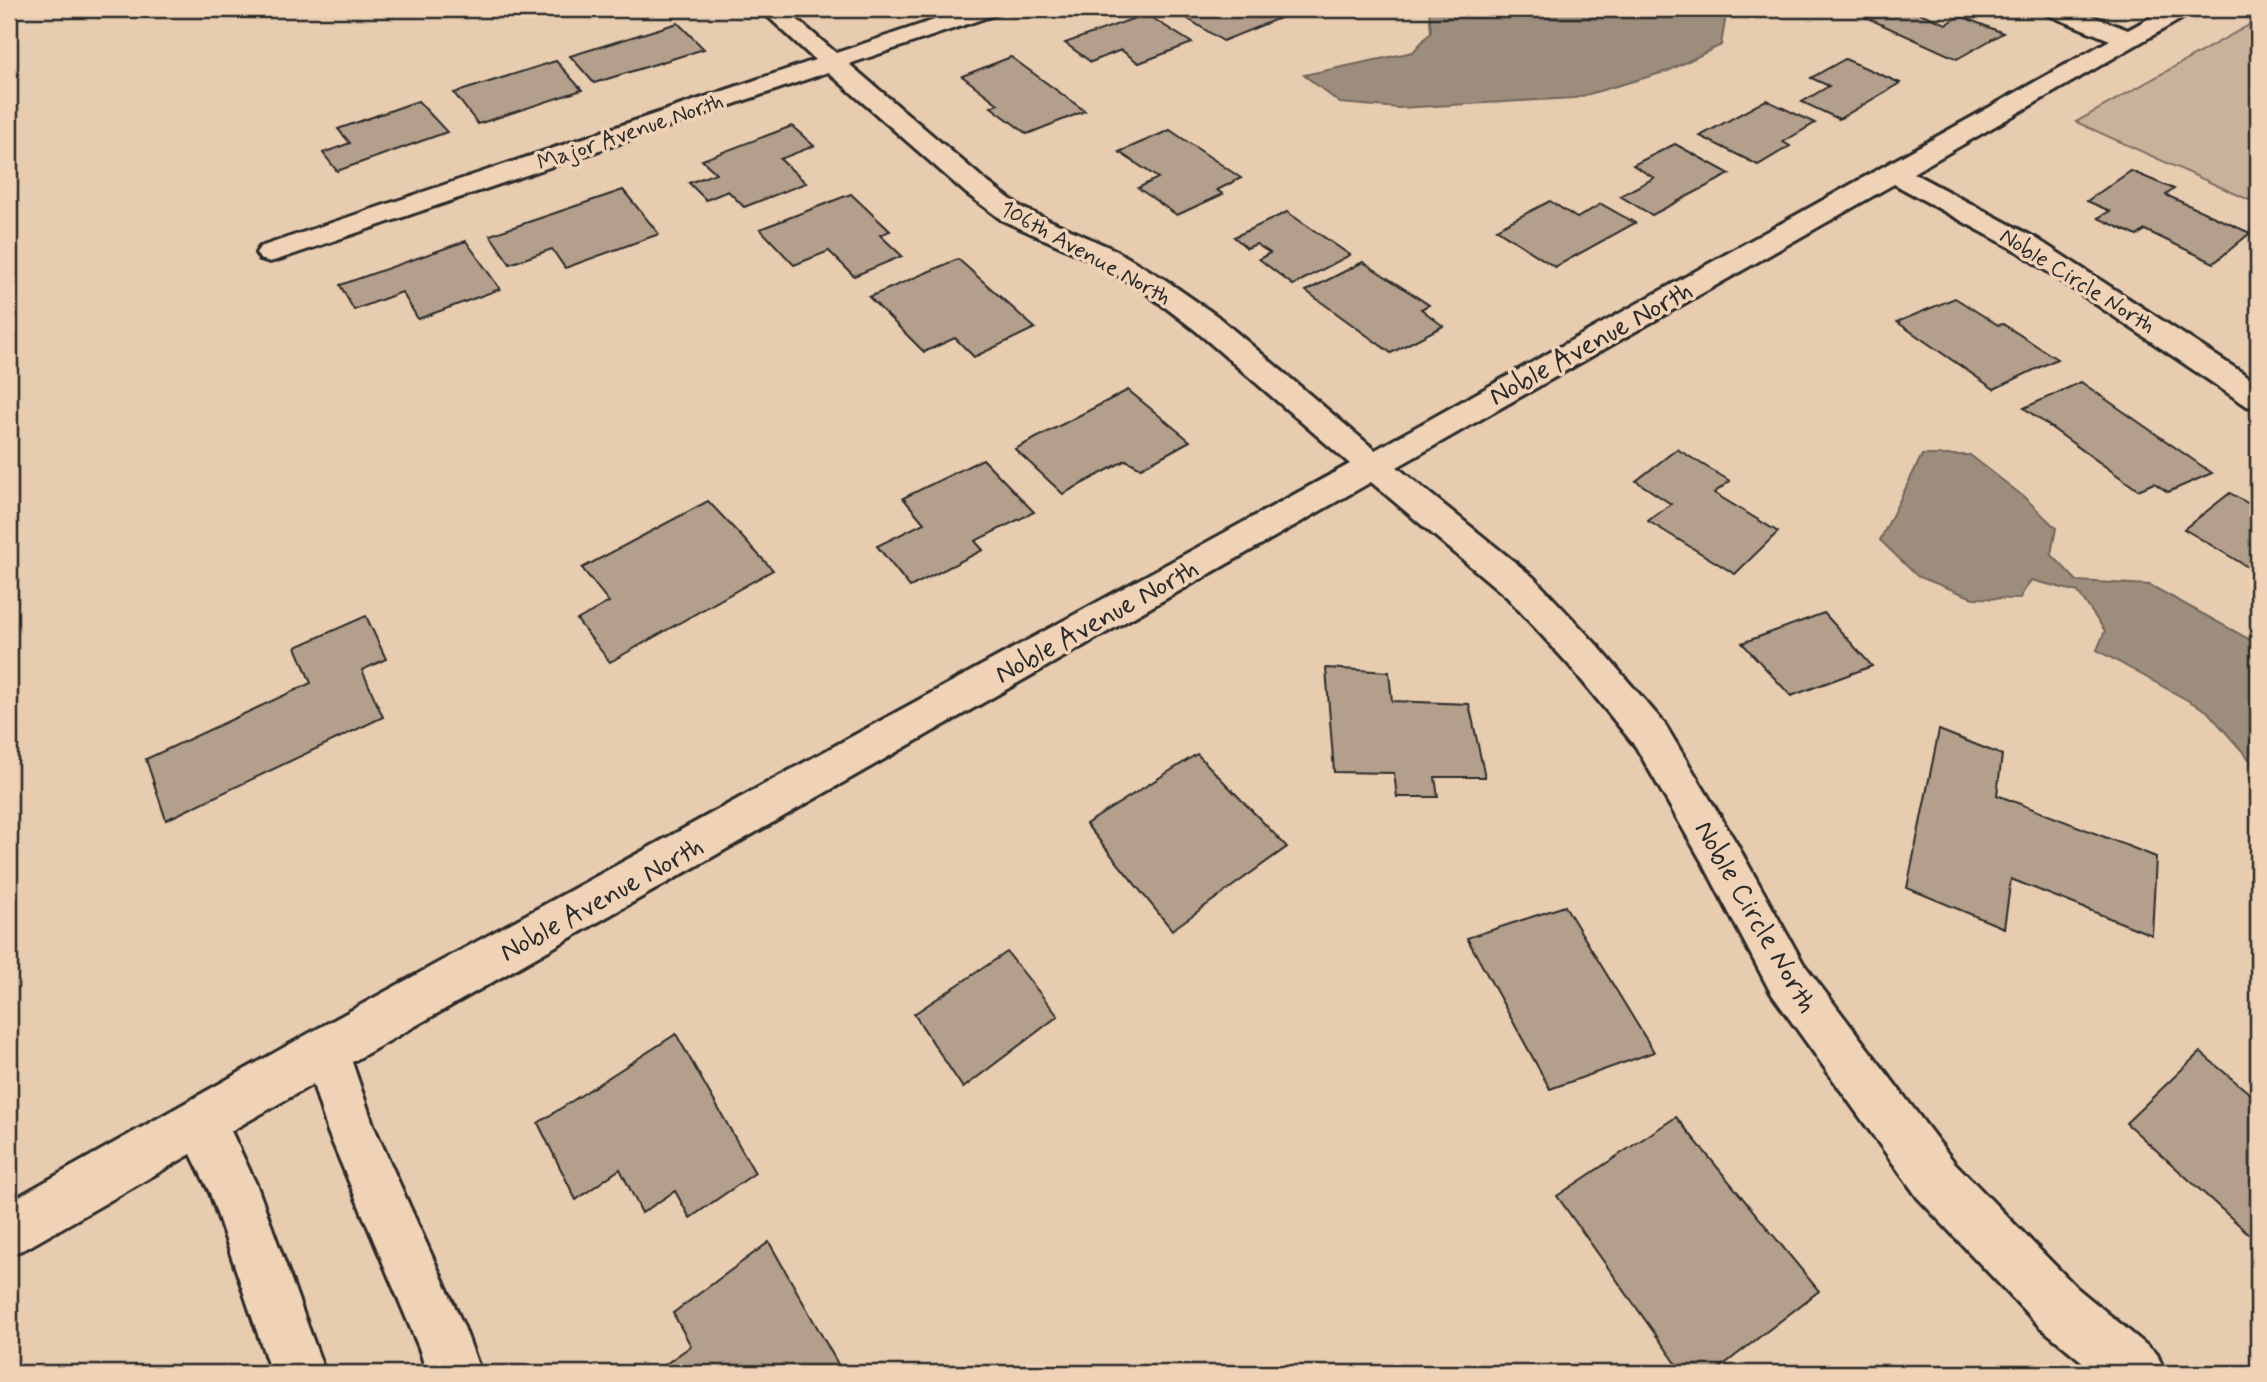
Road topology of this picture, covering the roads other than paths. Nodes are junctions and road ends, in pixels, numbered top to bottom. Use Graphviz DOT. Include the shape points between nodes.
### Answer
graph roads {
  1 [pos="771,9"];
  2 [pos="989,9"];
  3 [pos="2054,9"];
  4 [pos="2182,9"];
  5 [pos="2129,39"];
  6 [pos="834,62"];
  7 [pos="1891,172"];
  8 [pos="270,253"];
  9 [pos="2258,398"];
  10 [pos="1372,465"];
  11 [pos="325,1050"];
  12 [pos="201,1121"];
  13 [pos="9,1230"];
  14 [pos="298,1373"];
  15 [pos="454,1373"];
  16 [pos="2138,1373"];
  1 -- 6 [label="street, 106th Avenue North"];
  2 -- 6 [label="street, Major Avenue North"];
  3 -- 5 [label="street"];
  4 -- 5 [label="street, Noble Avenue North"];
  5 -- 7 [label="street, Noble Avenue North"];
  6 -- 8 [label="street, Major Avenue North"];
  6 -- 10 [label="street, 106th Avenue North" via="994,201 1154,285 1206,323"];
  7 -- 9 [label="street, Noble Circle North" via="2027,244"];
  7 -- 10 [label="street, Noble Avenue North"];
  10 -- 11 [label="street, Noble Avenue North"];
  10 -- 16 [label="street, Noble Circle North" via="1520,587 1583,654 1650,735 1787,978 1936,1180 2058,1307"];
  11 -- 12 [label="street, Noble Avenue North"];
  11 -- 15 [label="street" via="352,1132"];
  12 -- 13 [label="street, Noble Avenue North"];
  12 -- 14 [label="street" via="232,1186"];
}
